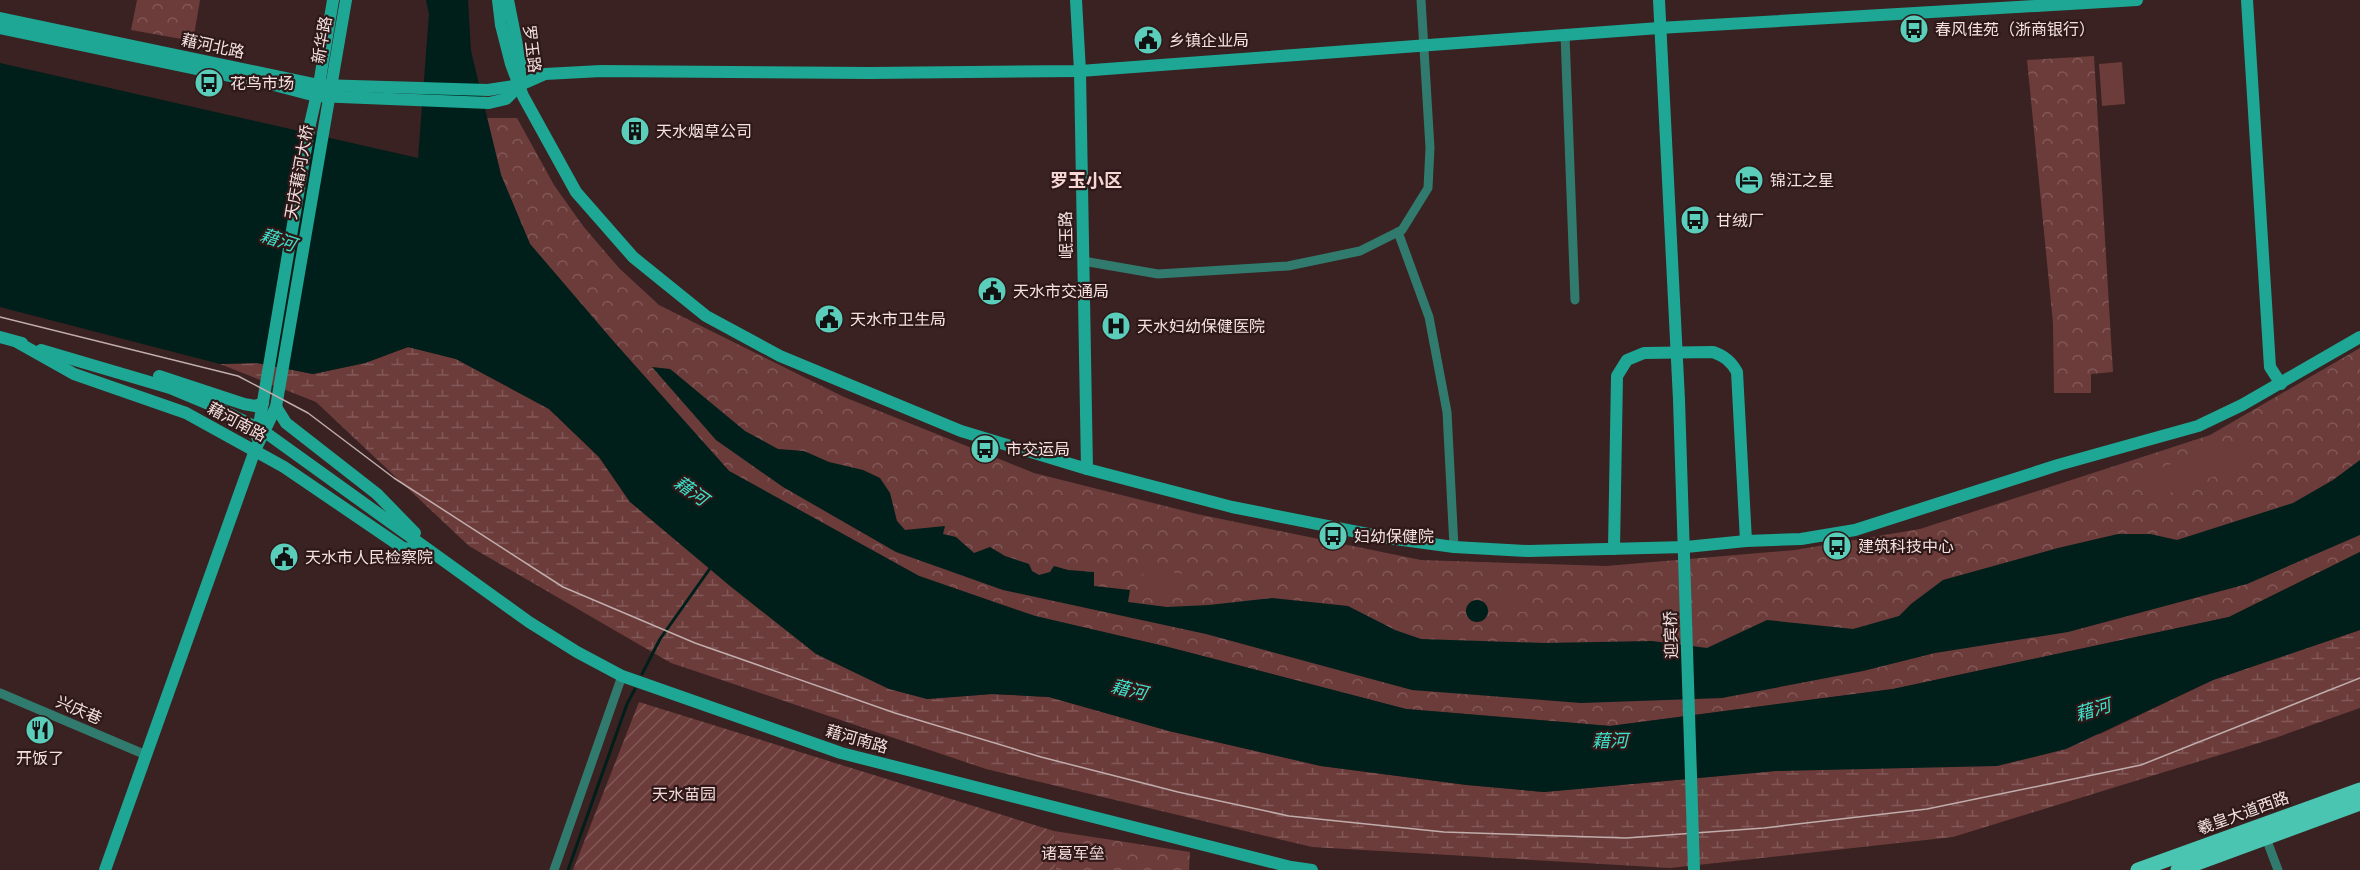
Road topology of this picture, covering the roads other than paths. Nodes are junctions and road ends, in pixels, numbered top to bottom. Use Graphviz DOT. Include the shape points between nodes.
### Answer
graph roads {
  1 [pos="333,0"];
  2 [pos="346,0"];
  3 [pos="498,0"];
  4 [pos="508,0"];
  5 [pos="1076,0"];
  6 [pos="1421,0"];
  7 [pos="1659,0"];
  8 [pos="2137,0"];
  9 [pos="2247,0"];
  10 [pos="2114,1"];
  11 [pos="1994,4"];
  12 [pos="0,18"];
  13 [pos="0,28"];
  14 [pos="1659,28"];
  15 [pos="1565,35"];
  16 [pos="1424,44"];
  17 [pos="1080,71"];
  18 [pos="520,85"];
  19 [pos="323,90"];
  20 [pos="1398,232"];
  21 [pos="1083,261"];
  22 [pos="1575,300"];
  23 [pos="0,337"];
  24 [pos="2360,337"];
  25 [pos="17,342"];
  26 [pos="1676,352"];
  27 [pos="51,353"];
  28 [pos="2281,384"];
  29 [pos="263,403"];
  30 [pos="276,407"];
  31 [pos="252,425"];
  32 [pos="269,435"];
  33 [pos="255,450"];
  34 [pos="1087,469"];
  35 [pos="1746,541"];
  36 [pos="1454,547"];
  37 [pos="1614,549"];
  38 [pos="430,550"];
  39 [pos="622,676"];
  40 [pos="0,693"];
  41 [pos="146,755"];
  42 [pos="2360,790"];
  43 [pos="2360,803"];
  44 [pos="2266,838"];
  45 [pos="105,870"];
  46 [pos="554,870"];
  47 [pos="1312,870"];
  48 [pos="1694,870"];
  49 [pos="2138,870"];
  50 [pos="2178,870"];
  51 [pos="2278,870"];
  1 -- 19 [label="main road, 新华路"];
  2 -- 19 [label="main road, 新华路"];
  3 -- 18 [label="main road, 罗玉路" via="503,35"];
  4 -- 18 [label="main road, 罗玉路" via="520,60"];
  5 -- 17 [label="main road, 岷玉路"];
  6 -- 16 [label="street"];
  7 -- 14 [label="main road, 迎宾桥"];
  8 -- 10 [label="main road, 藉河北路"];
  9 -- 28 [label="main road" via="2270,366"];
  10 -- 11 [label="main road, 藉河北路"];
  11 -- 14 [label="main road, 藉河北路"];
  12 -- 19 [label="main road, 藉河北路"];
  13 -- 19 [label="main road, 藉河北路" via="274,85"];
  14 -- 15 [label="main road, 藉河北路"];
  14 -- 26 [label="main road, 迎宾桥"];
  15 -- 16 [label="main road, 藉河北路"];
  15 -- 22 [label="street"];
  16 -- 17 [label="main road, 藉河北路"];
  16 -- 20 [label="street" via="1430,148 1428,188"];
  17 -- 18 [label="main road, 藉河北路" via="601,71 544,74"];
  17 -- 21 [label="main road, 岷玉路"];
  18 -- 19 [label="main road, 藉河北路" via="488,96"];
  18 -- 34 [label="main road" via="576,192 633,257 706,316 780,356 961,431"];
  19 -- 29 [label="main road, 天庆藉河大桥" via="310,124"];
  19 -- 30 [label="main road, 天庆藉河大桥" via="324,128"];
  20 -- 21 [label="street" via="1360,251 1288,266 1158,274"];
  20 -- 36 [label="street" via="1429,317 1447,412"];
  21 -- 34 [label="main road, 岷玉路"];
  23 -- 25 [label="main road, 藉河南路"];
  24 -- 28 [label="main road"];
  25 -- 27 [label="main road, 藉河南路"];
  25 -- 33 [label="main road, 藉河南路" via="74,374 186,413"];
  26 -- 35 [label="main road" via="1713,352 1732,363 1737,372"];
  26 -- 37 [label="main road" via="1635,355 1617,376"];
  26 -- 48 [label="main road, 迎宾桥, bridge"];
  27 -- 29 [label="main road, 藉河南路" via="77,354 244,404"];
  27 -- 31 [label="main road, 藉河南路" via="170,387"];
  28 -- 35 [label="main road" via="2198,426 2058,465 1855,530 1801,539"];
  29 -- 33 [label="main road, 天庆藉河大桥"];
  30 -- 33 [label="main road, 天庆藉河大桥"];
  30 -- 38 [label="main road, 藉河南路" via="286,423 377,494"];
  32 -- 38 [label="main road, 藉河南路"];
  33 -- 38 [label="main road, 藉河南路" via="403,548"];
  33 -- 41 [label="main road"];
  34 -- 36 [label="main road" via="1232,507"];
  35 -- 37 [label="main road"];
  36 -- 37 [label="main road" via="1528,551"];
  38 -- 39 [label="main road, 藉河南路" via="529,622"];
  39 -- 46 [label="street"];
  39 -- 47 [label="main road, 藉河南路" via="841,753"];
  40 -- 41 [label="street, 兴庆巷"];
  41 -- 45 [label="main road"];
  42 -- 49 [label="main road, 羲皇大道西路"];
  43 -- 44 [label="main road, 羲皇大道西路"];
  44 -- 50 [label="main road, 羲皇大道西路"];
  44 -- 51 [label="street"];
}
